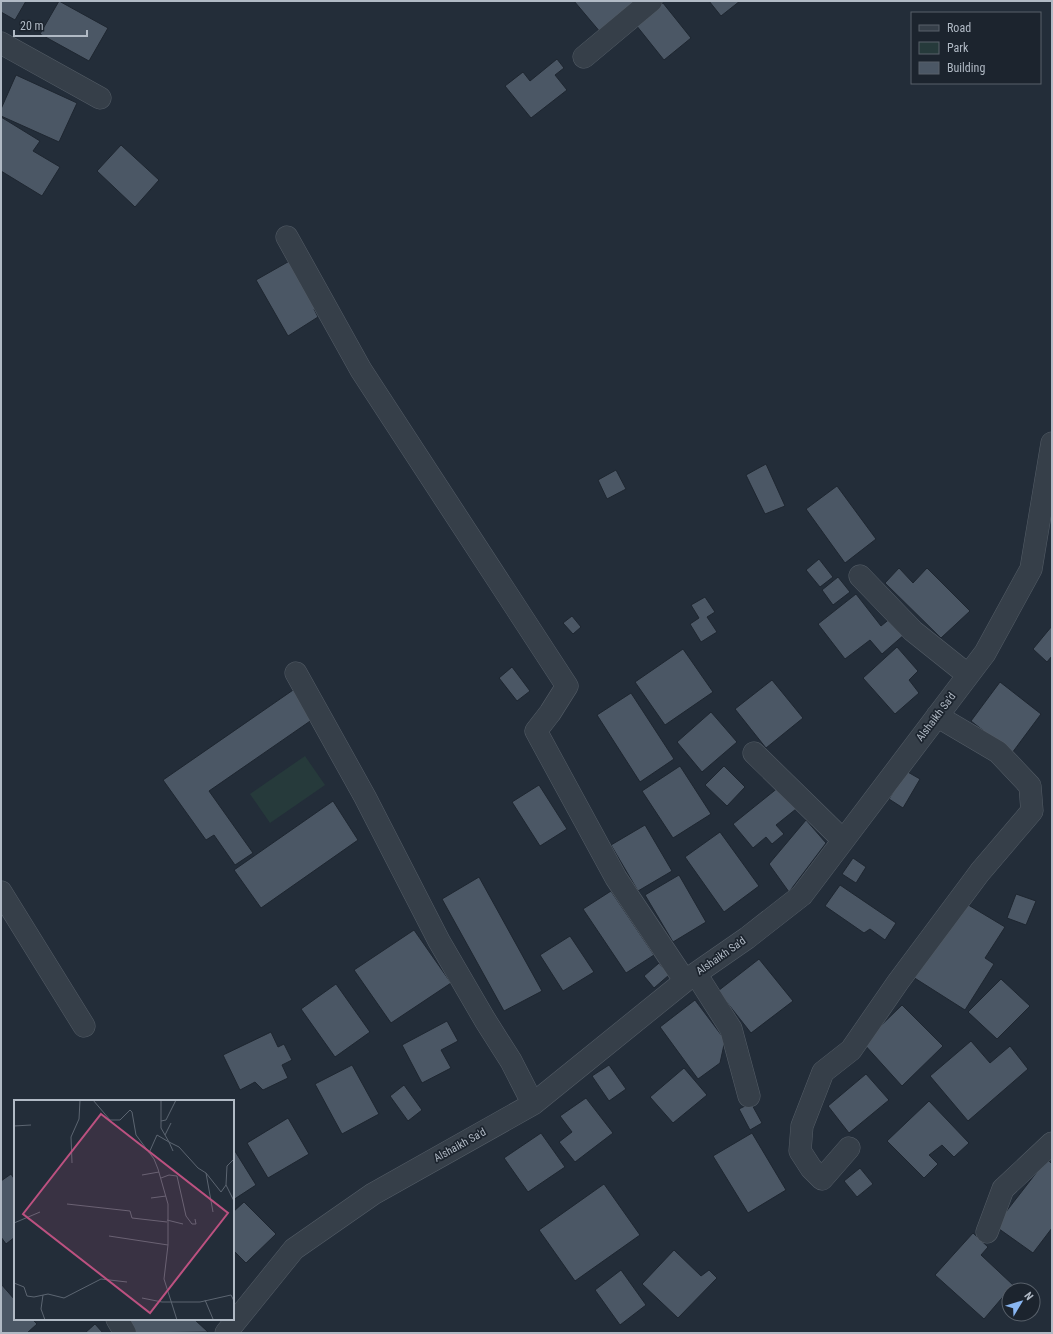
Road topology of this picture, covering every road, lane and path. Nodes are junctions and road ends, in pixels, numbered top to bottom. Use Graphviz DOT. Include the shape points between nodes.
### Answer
graph roads {
  1 [pos="651,1"];
  2 [pos="1,43"];
  3 [pos="584,57"];
  4 [pos="100,98"];
  5 [pos="287,237"];
  6 [pos="1052,443"];
  7 [pos="1046,507"];
  8 [pos="860,576"];
  9 [pos="296,673"];
  10 [pos="968,675"];
  11 [pos="937,716"];
  12 [pos="754,753"];
  13 [pos="843,840"];
  14 [pos="1,892"];
  15 [pos="690,977"];
  16 [pos="84,1026"];
  17 [pos="749,1096"];
  18 [pos="533,1104"];
  19 [pos="1052,1143"];
  20 [pos="849,1148"];
  21 [pos="987,1232"];
  22 [pos="118,1320"];
  23 [pos="124,1333"];
  24 [pos="226,1333"];
  1 -- 3 [label="street"];
  2 -- 4 [label="street"];
  5 -- 15 [label="street" via="361,370 568,686 536,731 616,878"];
  6 -- 7 [label="street, Alshaikh Sa'd"];
  7 -- 10 [label="street, Alshaikh Sa'd" via="1031,569 985,653"];
  8 -- 10 [label="street" via="913,631"];
  9 -- 18 [label="street" via="365,797 439,941 511,1061"];
  10 -- 11 [label="street, Alshaikh Sa'd"];
  11 -- 13 [label="street, Alshaikh Sa'd"];
  11 -- 20 [label="street" via="998,752 1030,786 1032,811 980,872 851,1050 823,1072 802,1126 800,1151 822,1179"];
  12 -- 13 [label="street"];
  13 -- 15 [label="street, Alshaikh Sa'd" via="802,895 747,938"];
  14 -- 16 [label="street"];
  15 -- 17 [label="street" via="731,1029"];
  15 -- 18 [label="street, Alshaikh Sa'd"];
  18 -- 24 [label="street, Alshaikh Sa'd" via="373,1194 294,1249"];
  19 -- 21 [label="street" via="1003,1189"];
  22 -- 23 [label="street"];
}
